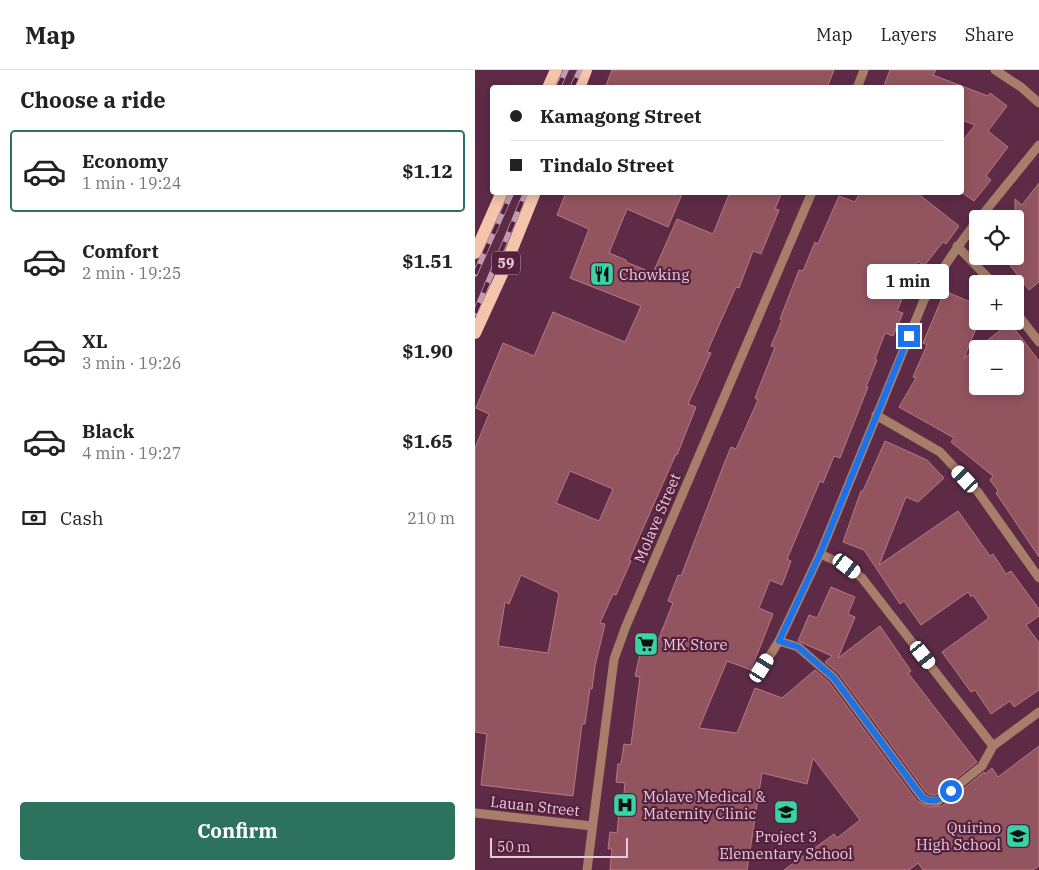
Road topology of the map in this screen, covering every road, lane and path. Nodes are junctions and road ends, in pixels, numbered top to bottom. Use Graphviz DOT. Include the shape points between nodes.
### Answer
graph roads {
  1 [pos="555,70"];
  2 [pos="586,70"];
  3 [pos="864,70"];
  4 [pos="995,70"];
  5 [pos="549,85"];
  6 [pos="580,85"];
  7 [pos="858,85"];
  8 [pos="1039,102"];
  9 [pos="1039,146"];
  10 [pos="500,195"];
  11 [pos="534,195"];
  12 [pos="811,195"];
  13 [pos="986,210"];
  14 [pos="969,231"];
  15 [pos="957,246"];
  16 [pos="475,253"];
  17 [pos="985,275"];
  18 [pos="1024,323"];
  19 [pos="475,332"];
  20 [pos="1039,342"];
  21 [pos="877,414"];
  22 [pos="820,554"];
  23 [pos="1039,578"];
  24 [pos="779,641"];
  25 [pos="762,668"];
  26 [pos="1039,712"];
  27 [pos="993,746"];
  28 [pos="475,813"];
  29 [pos="592,826"];
  30 [pos="587,870"];
  1 -- 5 [label="main road"];
  2 -- 6 [label="main road"];
  3 -- 7 [label="street"];
  4 -- 8 [label="street"];
  9 -- 13 [label="street"];
  10 -- 16 [label="main road, 59"];
  11 -- 19 [label="main road, 59"];
  12 -- 29 [label="street, Molave Street" via="614,659"];
  14 -- 15 [label="street"];
  15 -- 17 [label="street"];
  15 -- 21 [label="street" via="924,300"];
  18 -- 20 [label="street"];
  21 -- 22 [label="street"];
  21 -- 23 [label="street" via="940,452 978,492"];
  22 -- 24 [label="street"];
  22 -- 27 [label="street" via="847,566 862,578"];
  24 -- 25 [label="street"];
  24 -- 27 [label="street" via="798,647 834,678 928,801 938,801 977,770"];
  26 -- 27 [label="street"];
  28 -- 29 [label="street, Lauan Street"];
  29 -- 30 [label="street, Molave Street"];
}
